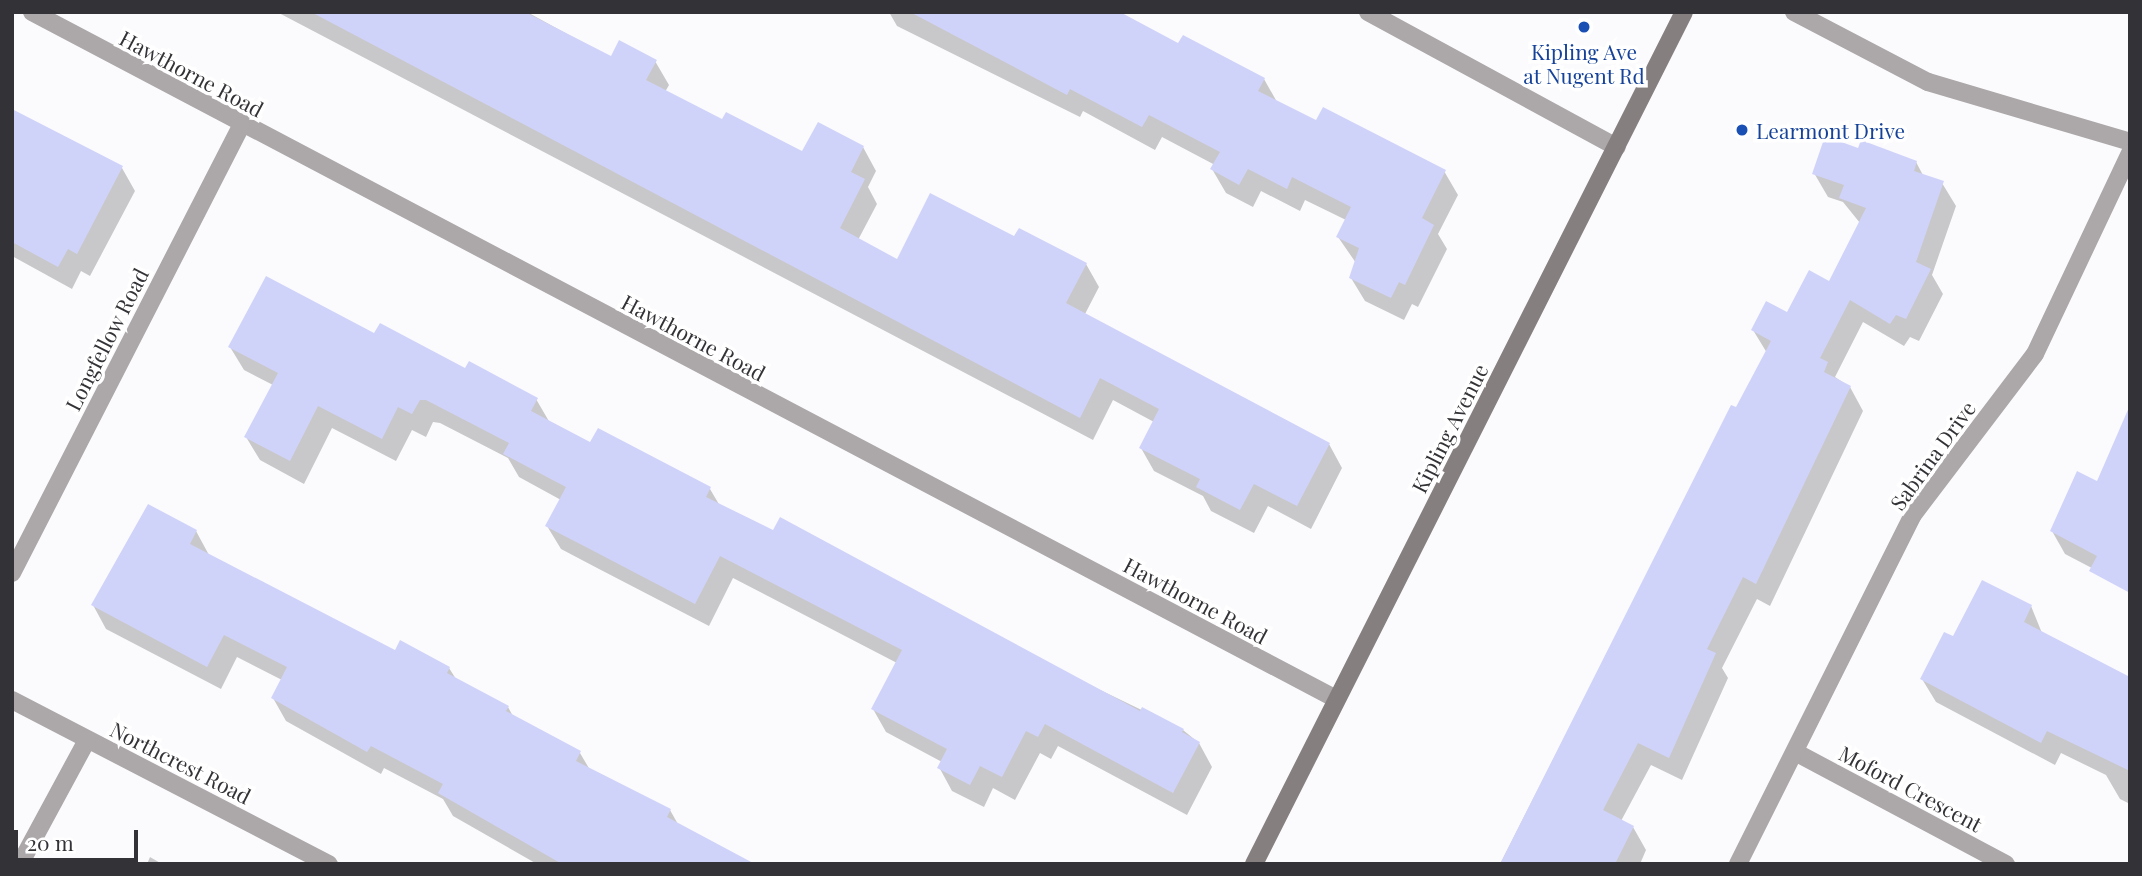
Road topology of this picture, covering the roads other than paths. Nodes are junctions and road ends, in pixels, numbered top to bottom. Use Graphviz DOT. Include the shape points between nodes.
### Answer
graph roads {
  1 [pos="32,12"];
  2 [pos="1368,12"];
  3 [pos="1684,12"];
  4 [pos="1794,12"];
  5 [pos="241,126"];
  6 [pos="2130,142"];
  7 [pos="1617,147"];
  8 [pos="2130,153"];
  9 [pos="12,573"];
  10 [pos="1336,699"];
  11 [pos="12,700"];
  12 [pos="87,740"];
  13 [pos="1795,752"];
  14 [pos="20,864"];
  15 [pos="329,864"];
  16 [pos="1254,864"];
  17 [pos="1738,864"];
  18 [pos="2006,864"];
  1 -- 5 [label="street, Hawthorne Road"];
  2 -- 7 [label="street"];
  3 -- 7 [label="main road, Kipling Avenue"];
  4 -- 6 [label="street" via="1928,82"];
  5 -- 9 [label="street, Longfellow Road"];
  5 -- 10 [label="street, Hawthorne Road"];
  7 -- 10 [label="main road, Kipling Avenue"];
  8 -- 13 [label="street, Sabrina Drive" via="2035,354 1912,516"];
  10 -- 16 [label="main road, Kipling Avenue"];
  11 -- 12 [label="street, Northcrest Road"];
  12 -- 14 [label="street"];
  12 -- 15 [label="street, Northcrest Road"];
  13 -- 17 [label="street, Sabrina Drive"];
  13 -- 18 [label="street, Moford Crescent"];
}
